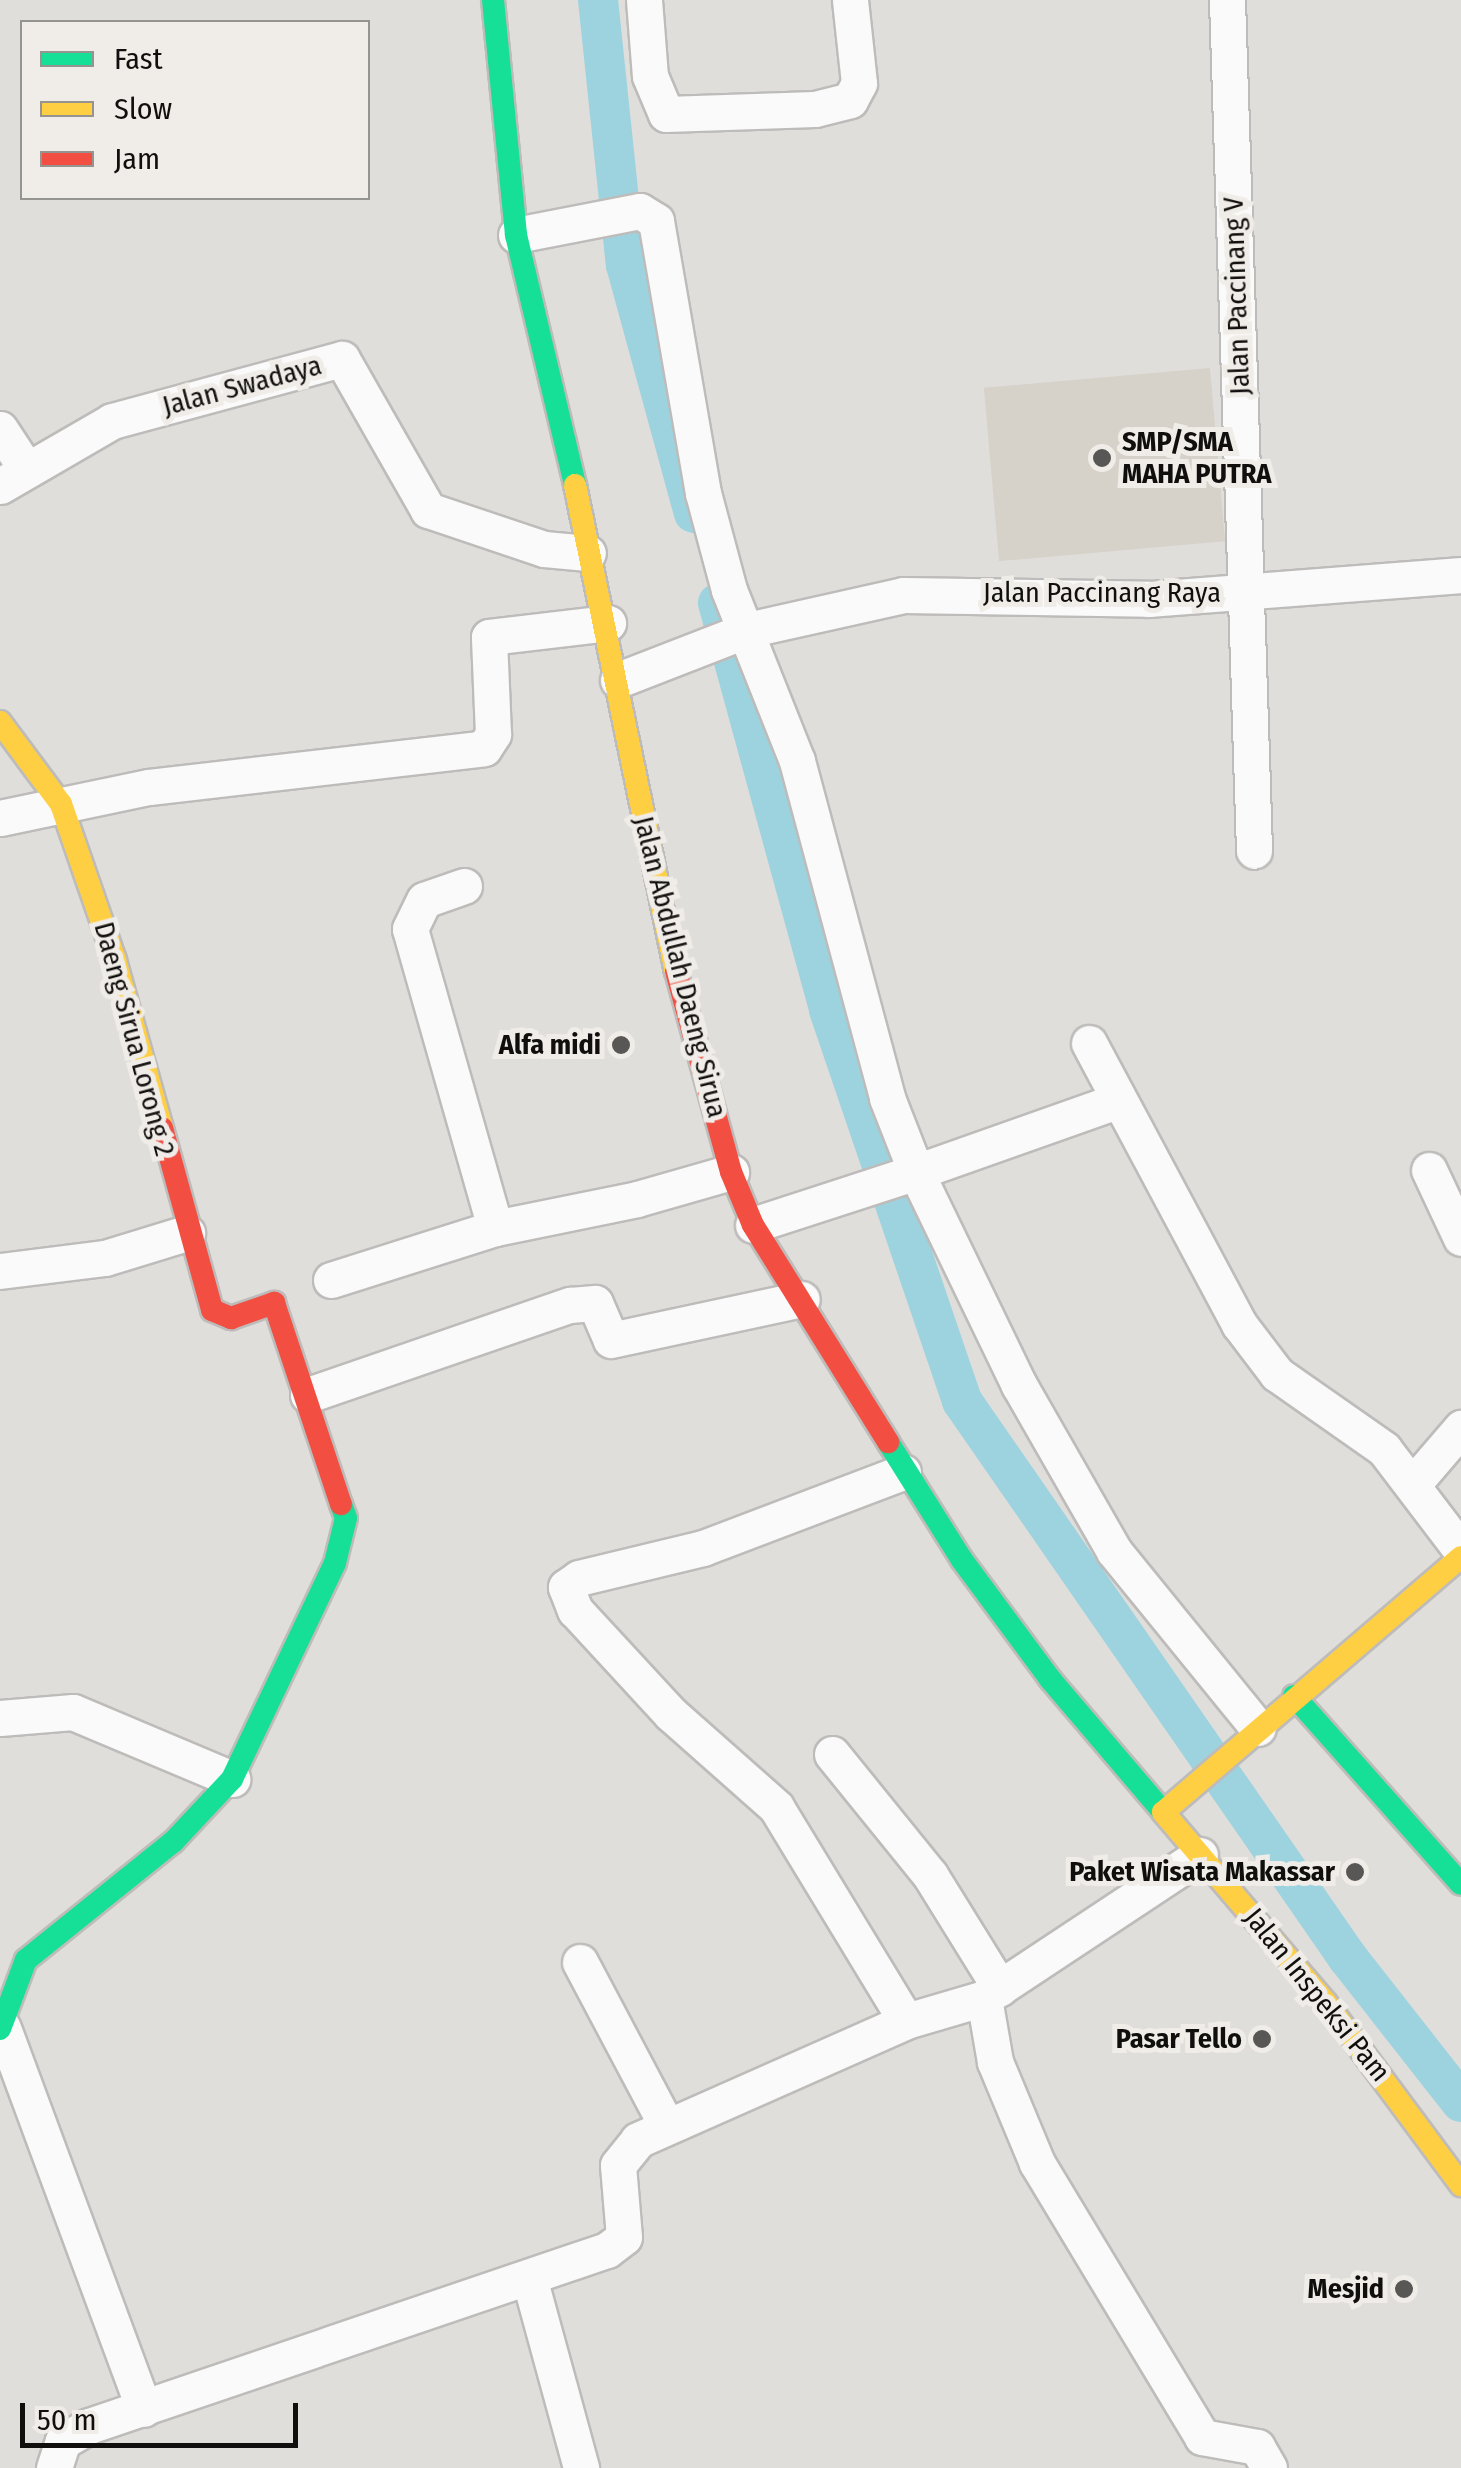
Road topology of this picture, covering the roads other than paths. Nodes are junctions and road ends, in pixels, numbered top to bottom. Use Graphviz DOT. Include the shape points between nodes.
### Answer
graph roads {
  1 [pos="493,0"];
  2 [pos="644,0"];
  3 [pos="850,0"];
  4 [pos="1227,0"];
  5 [pos="526,233"];
  6 [pos="0,429"];
  7 [pos="12,477"];
  8 [pos="588,553"];
  9 [pos="1461,575"];
  10 [pos="1247,593"];
  11 [pos="608,623"];
  12 [pos="737,634"];
  13 [pos="633,675"];
  14 [pos="0,722"];
  15 [pos="61,804"];
  16 [pos="0,818"];
  17 [pos="1254,851"];
  18 [pos="464,886"];
  19 [pos="1088,1044"];
  20 [pos="1116,1101"];
  21 [pos="1429,1170"];
  22 [pos="731,1172"];
  23 [pos="916,1172"];
  24 [pos="753,1225"];
  25 [pos="494,1228"];
  26 [pos="187,1233"];
  27 [pos="1461,1238"];
  28 [pos="0,1270"];
  29 [pos="332,1280"];
  30 [pos="802,1299"];
  31 [pos="308,1395"];
  32 [pos="1461,1428"];
  33 [pos="904,1472"];
  34 [pos="1413,1484"];
  35 [pos="1461,1554"];
  36 [pos="1379,1627"];
  37 [pos="1294,1696"];
  38 [pos="0,1718"];
  39 [pos="1252,1734"];
  40 [pos="1338,1745"];
  41 [pos="832,1754"];
  42 [pos="232,1779"];
  43 [pos="1162,1812"];
  44 [pos="1200,1855"];
  45 [pos="1461,1884"];
  46 [pos="580,1962"];
  47 [pos="992,1993"];
  48 [pos="906,2021"];
  49 [pos="2,2029"];
  50 [pos="668,2126"];
  51 [pos="1461,2186"];
  52 [pos="530,2281"];
  53 [pos="144,2409"];
  54 [pos="54,2468"];
  55 [pos="581,2468"];
  56 [pos="1269,2468"];
  1 -- 5 [label="main road, Jalan Abdullah Daeng Sirua"];
  2 -- 3 [label="street" via="650,76 666,114 815,108 855,97"];
  4 -- 10 [label="street, Jalan Paccinang V"];
  5 -- 8 [label="main road, Jalan Abdullah Daeng Sirua"];
  5 -- 12 [label="street" via="640,211 656,220 703,493"];
  6 -- 7 [label="street"];
  7 -- 8 [label="street, Jalan Swadaya" via="112,421 342,360 428,510 544,549"];
  8 -- 11 [label="main road, Jalan Abdullah Daeng Sirua"];
  9 -- 10 [label="street, Jalan Paccinang Raya"];
  10 -- 12 [label="street, Jalan Paccinang Raya" via="1149,599 904,595"];
  10 -- 17 [label="street, Jalan Paccinang V"];
  11 -- 13 [label="main road, Jalan Abdullah Daeng Sirua"];
  11 -- 15 [label="street" via="489,637 493,734 484,748 280,769"];
  12 -- 13 [label="street, Jalan Paccinang Raya"];
  12 -- 23 [label="street" via="798,760 888,1098"];
  13 -- 22 [label="main road, Jalan Abdullah Daeng Sirua" via="670,953"];
  14 -- 15 [label="main road, Daeng Sirua Lorong 2"];
  15 -- 16 [label="street"];
  15 -- 26 [label="main road, Daeng Sirua Lorong 2" via="115,960"];
  18 -- 25 [label="street" via="424,900 410,929"];
  19 -- 20 [label="street"];
  20 -- 23 [label="street"];
  20 -- 34 [label="street" via="1163,1176 1238,1324 1268,1362 1384,1449"];
  21 -- 27 [label="street"];
  22 -- 24 [label="main road, Jalan Abdullah Daeng Sirua"];
  22 -- 25 [label="street" via="637,1200"];
  23 -- 24 [label="street"];
  23 -- 39 [label="street" via="1019,1385 1114,1552"];
  24 -- 30 [label="main road, Jalan Abdullah Daeng Sirua"];
  25 -- 29 [label="street"];
  26 -- 28 [label="street" via="105,1258"];
  26 -- 31 [label="main road, Daeng Sirua Lorong 2" via="216,1314 231,1318 274,1304"];
  30 -- 31 [label="street" via="612,1340 594,1303 570,1305"];
  30 -- 33 [label="main road, Jalan Abdullah Daeng Sirua"];
  31 -- 42 [label="main road" via="338,1477 344,1535"];
  32 -- 34 [label="street"];
  33 -- 43 [label="main road, Jalan Abdullah Daeng Sirua" via="1050,1680"];
  33 -- 48 [label="street" via="704,1548 579,1578 566,1587 575,1610 671,1714 776,1807"];
  34 -- 35 [label="street"];
  35 -- 36 [label="main road"];
  36 -- 37 [label="main road"];
  36 -- 40 [label="main road" via="1339,1699"];
  37 -- 39 [label="main road"];
  37 -- 40 [label="main road"];
  38 -- 42 [label="street" via="73,1712"];
  39 -- 43 [label="main road"];
  40 -- 45 [label="main road"];
  41 -- 47 [label="street" via="930,1875"];
  42 -- 49 [label="main road" via="183,1833 26,1960"];
  43 -- 44 [label="main road, Jalan Inspeksi Pam"];
  44 -- 47 [label="street"];
  44 -- 51 [label="main road, Jalan Inspeksi Pam" via="1326,2003"];
  46 -- 50 [label="street"];
  47 -- 48 [label="street"];
  47 -- 56 [label="street" via="995,2062 1036,2162 1202,2436 1257,2448"];
  48 -- 50 [label="street"];
  49 -- 53 [label="street"];
  50 -- 52 [label="street" via="638,2140 618,2165 624,2237"];
  52 -- 53 [label="street"];
  52 -- 55 [label="street"];
  53 -- 54 [label="street" via="63,2441"];
}
